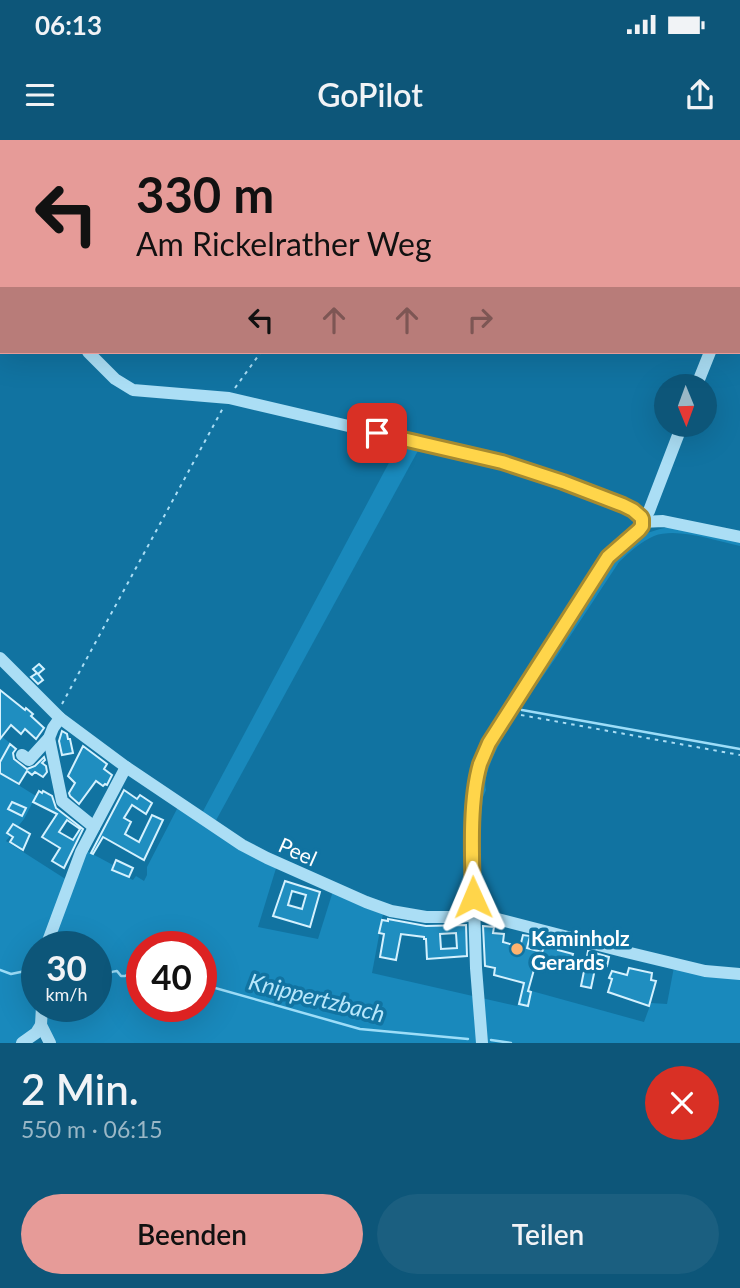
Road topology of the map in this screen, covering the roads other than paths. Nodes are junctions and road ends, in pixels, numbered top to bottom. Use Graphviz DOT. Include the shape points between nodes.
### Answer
graph roads {
  1 [pos="90,354"];
  2 [pos="709,354"];
  3 [pos="701,374"];
  4 [pos="677,438"];
  5 [pos="642,522"];
  6 [pos="740,537"];
  7 [pos="0,658"];
  8 [pos="58,716"];
  9 [pos="49,738"];
  10 [pos="22,755"];
  11 [pos="126,767"];
  12 [pos="94,827"];
  13 [pos="474,915"];
  14 [pos="52,931"];
  15 [pos="740,974"];
  16 [pos="41,1022"];
  17 [pos="41,1025"];
  18 [pos="22,1043"];
  19 [pos="50,1043"];
  20 [pos="482,1043"];
  1 -- 5 [label="street" via="115,379 134,390 229,398 502,462 623,505 639,514"];
  2 -- 3 [label="street"];
  4 -- 5 [label="street"];
  5 -- 6 [label="street"];
  5 -- 13 [label="street" via="608,557 508,712 480,764 472,841"];
  7 -- 8 [label="street, Peel"];
  8 -- 9 [label="street"];
  8 -- 11 [label="street, Peel"];
  9 -- 10 [label="street" via="29,760"];
  9 -- 12 [label="street" via="62,801"];
  11 -- 12 [label="street"];
  11 -- 13 [label="street, Peel" via="242,845 366,902 414,916"];
  12 -- 14 [label="street"];
  13 -- 15 [label="street, Peel" via="705,971"];
  13 -- 20 [label="street"];
  16 -- 17 [label="street"];
  17 -- 18 [label="street"];
  17 -- 19 [label="street"];
}
